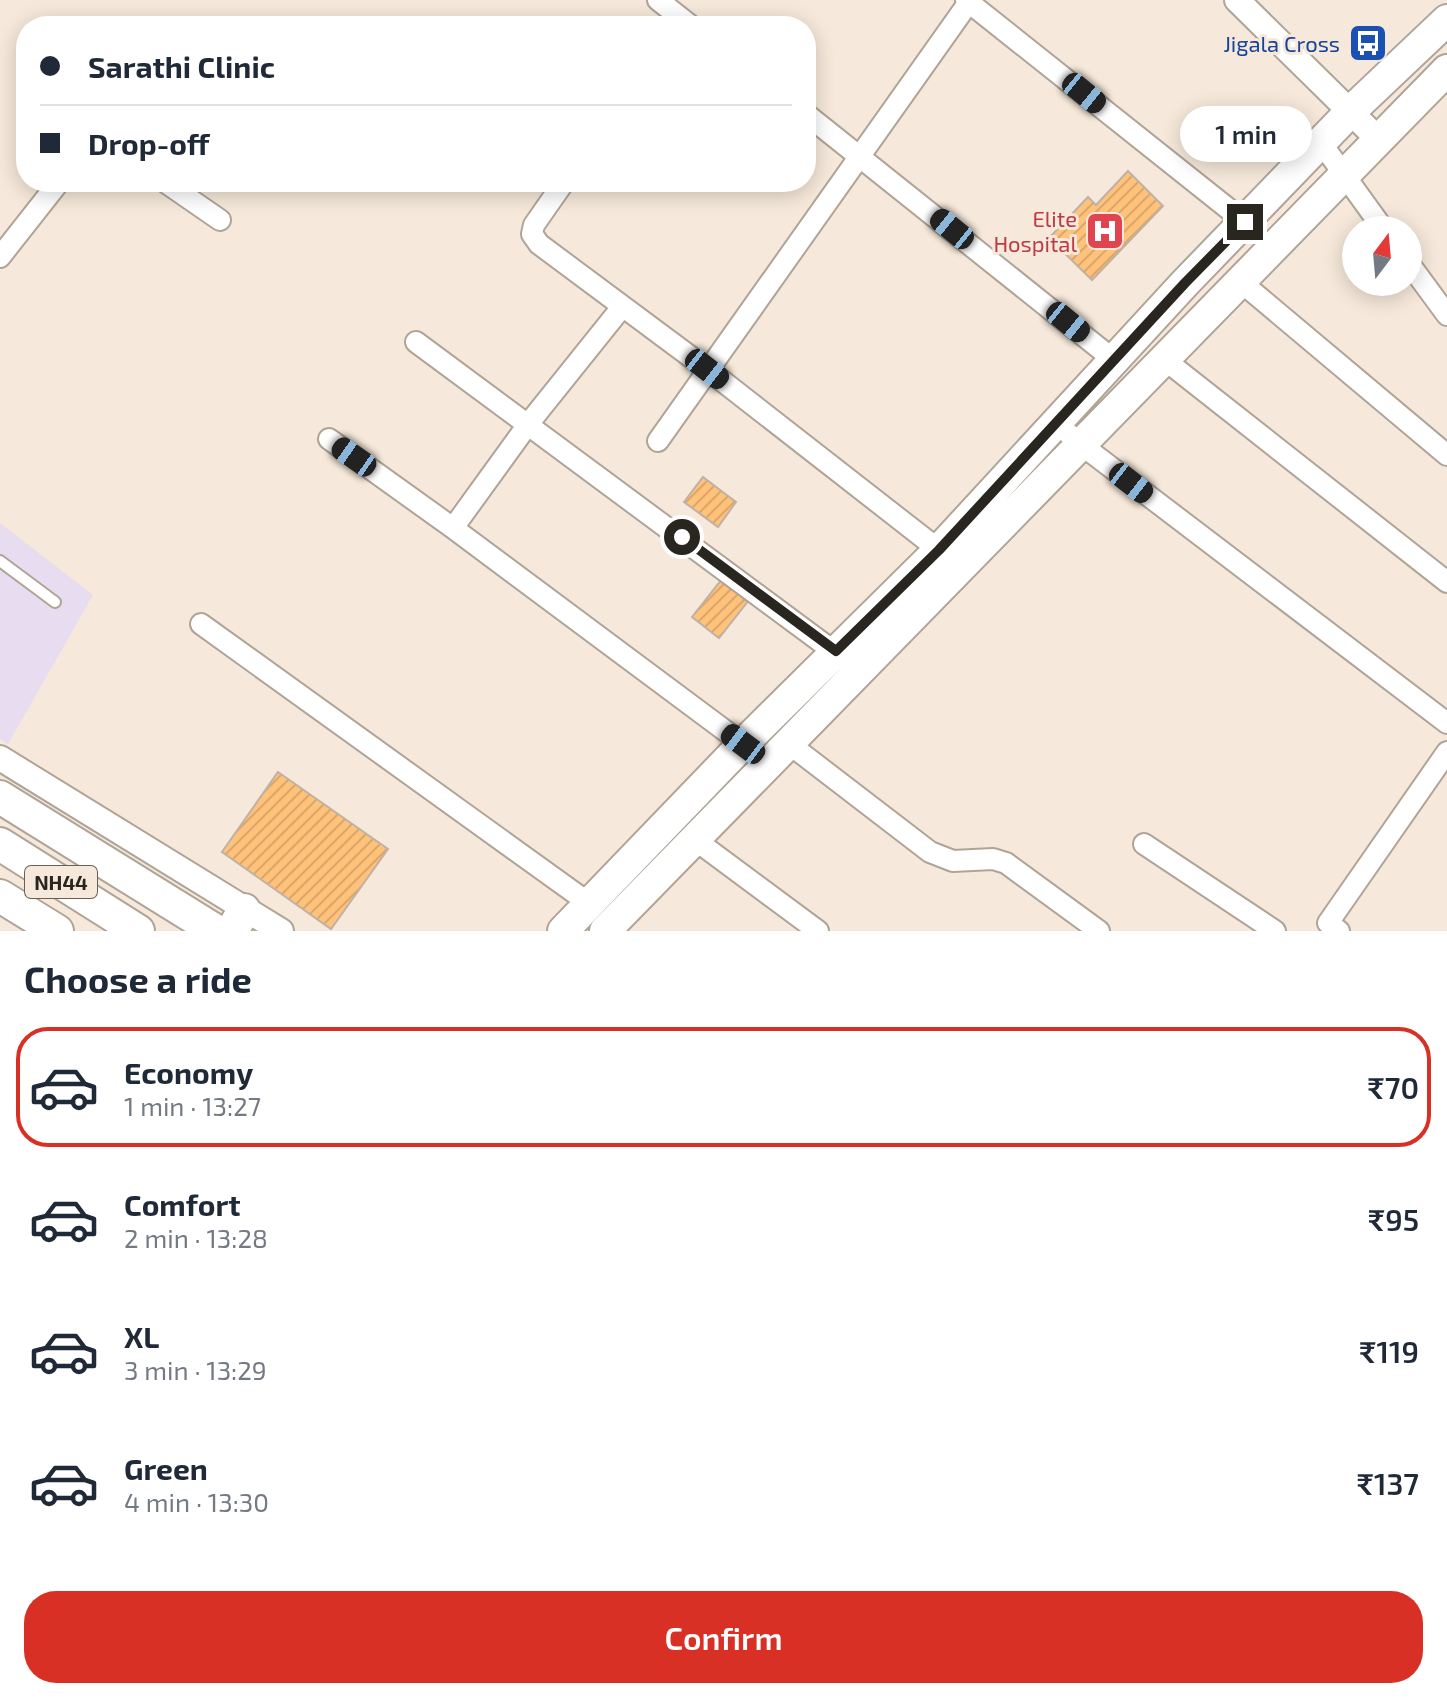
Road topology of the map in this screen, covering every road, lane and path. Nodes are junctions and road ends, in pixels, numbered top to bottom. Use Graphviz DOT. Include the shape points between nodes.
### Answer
graph roads {
  1 [pos="658,0"];
  2 [pos="1237,0"];
  3 [pos="968,1"];
  4 [pos="674,16"];
  5 [pos="1447,20"];
  6 [pos="1447,70"];
  7 [pos="1351,111"];
  8 [pos="816,122"];
  9 [pos="1379,140"];
  10 [pos="1322,144"];
  11 [pos="859,154"];
  12 [pos="1344,175"];
  13 [pos="51,192"];
  14 [pos="179,192"];
  15 [pos="557,192"];
  16 [pos="1374,216"];
  17 [pos="220,220"];
  18 [pos="1245,222"];
  19 [pos="0,257"];
  20 [pos="1422,281"];
  21 [pos="1241,282"];
  22 [pos="622,307"];
  23 [pos="1447,315"];
  24 [pos="416,342"];
  25 [pos="1114,360"];
  26 [pos="1165,360"];
  27 [pos="707,369"];
  28 [pos="529,423"];
  29 [pos="1056,423"];
  30 [pos="329,439"];
  31 [pos="658,441"];
  32 [pos="1083,446"];
  33 [pos="1447,455"];
  34 [pos="453,528"];
  35 [pos="939,550"];
  36 [pos="0,561"];
  37 [pos="1447,582"];
  38 [pos="55,602"];
  39 [pos="201,624"];
  40 [pos="847,662"];
  41 [pos="1447,723"];
  42 [pos="788,743"];
  43 [pos="743,744"];
  44 [pos="1447,752"];
  45 [pos="0,758"];
  46 [pos="0,797"];
  47 [pos="694,839"];
  48 [pos="0,844"];
  49 [pos="1144,844"];
  50 [pos="0,896"];
  51 [pos="578,917"];
  52 [pos="238,920"];
  53 [pos="130,926"];
  54 [pos="1330,928"];
  55 [pos="57,931"];
  56 [pos="216,931"];
  57 [pos="281,931"];
  58 [pos="552,931"];
  59 [pos="605,931"];
  60 [pos="818,931"];
  61 [pos="1099,931"];
  62 [pos="1275,931"];
  1 -- 4 [label="street"];
  2 -- 7 [label="street"];
  3 -- 11 [label="street"];
  3 -- 18 [label="street"];
  5 -- 7 [label="main road"];
  6 -- 9 [label="main road"];
  7 -- 9 [label="street"];
  7 -- 10 [label="main road"];
  8 -- 11 [label="street"];
  9 -- 12 [label="main road"];
  10 -- 12 [label="street"];
  10 -- 18 [label="main road"];
  11 -- 25 [label="street"];
  11 -- 27 [label="street"];
  12 -- 16 [label="street"];
  12 -- 21 [label="main road"];
  13 -- 19 [label="street"];
  14 -- 17 [label="street"];
  15 -- 22 [label="street" via="532,234"];
  18 -- 25 [label="main road"];
  20 -- 23 [label="street"];
  21 -- 26 [label="main road"];
  21 -- 33 [label="street"];
  22 -- 27 [label="street"];
  22 -- 28 [label="street"];
  24 -- 28 [label="street"];
  25 -- 29 [label="main road"];
  26 -- 32 [label="main road"];
  26 -- 37 [label="street"];
  27 -- 31 [label="street"];
  27 -- 35 [label="street"];
  28 -- 34 [label="street"];
  28 -- 40 [label="street"];
  29 -- 32 [label="street"];
  29 -- 35 [label="main road"];
  30 -- 34 [label="street"];
  32 -- 40 [label="main road"];
  32 -- 41 [label="street"];
  34 -- 43 [label="street"];
  35 -- 40 [label="main road"];
  36 -- 38 [label="lane"];
  39 -- 51 [label="street"];
  40 -- 42 [label="main road"];
  40 -- 43 [label="main road"];
  42 -- 47 [label="main road"];
  42 -- 61 [label="street" via="930,852 953,861 1006,863"];
  43 -- 51 [label="main road"];
  44 -- 54 [label="street"];
  45 -- 52 [label="street"];
  46 -- 56 [label="highway"];
  47 -- 59 [label="main road"];
  47 -- 60 [label="street"];
  48 -- 53 [label="highway, NH44"];
  49 -- 62 [label="street"];
  50 -- 55 [label="highway, NH44"];
  51 -- 58 [label="main road"];
  52 -- 57 [label="street"];
}
